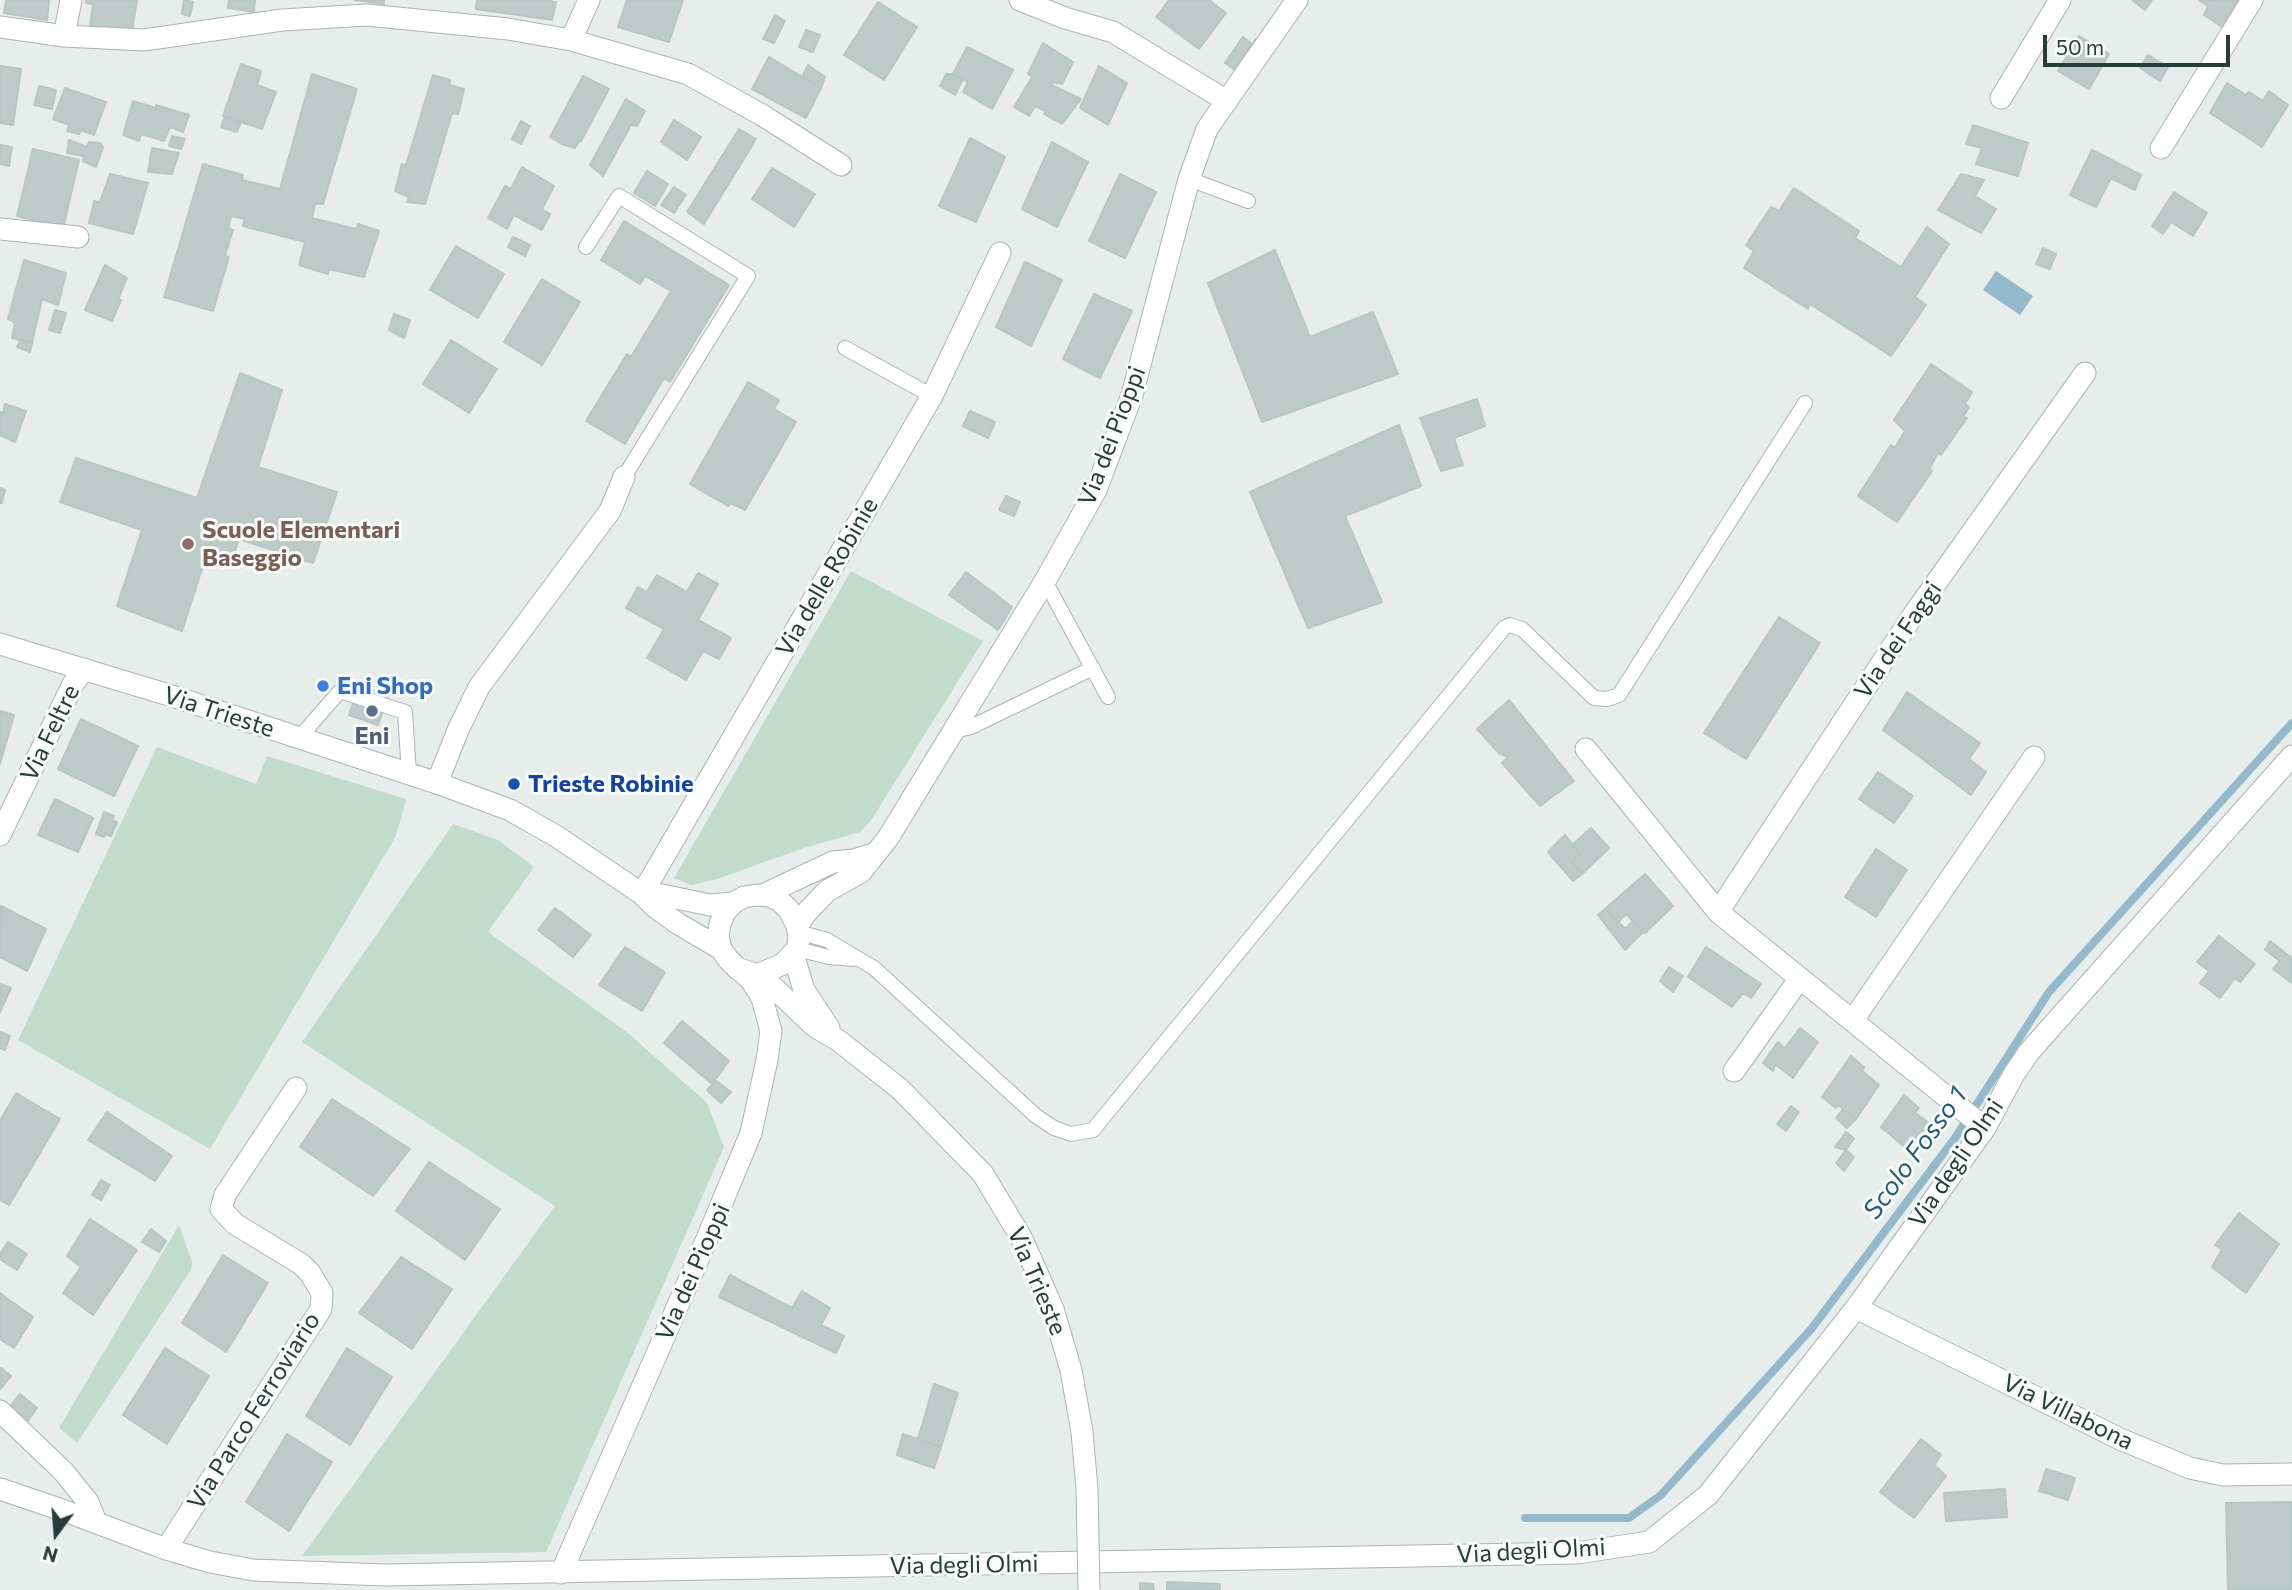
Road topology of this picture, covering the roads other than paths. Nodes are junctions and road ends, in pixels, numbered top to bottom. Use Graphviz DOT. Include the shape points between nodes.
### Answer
graph roads {
  1 [pos="71,0"];
  2 [pos="589,0"];
  3 [pos="1020,0"];
  4 [pos="1297,0"];
  5 [pos="2060,0"];
  6 [pos="2252,0"];
  7 [pos="0,27"];
  8 [pos="64,36"];
  9 [pos="571,40"];
  10 [pos="2001,97"];
  11 [pos="1227,101"];
  12 [pos="2161,148"];
  13 [pos="841,164"];
  14 [pos="1189,179"];
  15 [pos="1248,201"];
  16 [pos="0,229"];
  17 [pos="78,237"];
  18 [pos="586,247"];
  19 [pos="1000,253"];
  20 [pos="845,348"];
  21 [pos="2085,373"];
  22 [pos="932,396"];
  23 [pos="1805,403"];
  24 [pos="624,477"];
  25 [pos="1045,581"];
  26 [pos="0,644"];
  27 [pos="1093,668"];
  28 [pos="83,669"];
  29 [pos="1108,697"];
  30 [pos="954,731"];
  31 [pos="299,738"];
  32 [pos="1586,749"];
  33 [pos="2292,756"];
  34 [pos="2034,757"];
  35 [pos="409,774"];
  36 [pos="437,783"];
  37 [pos="0,835"];
  38 [pos="876,853"];
  39 [pos="642,894"];
  40 [pos="763,895"];
  41 [pos="733,903"];
  42 [pos="1717,912"];
  43 [pos="796,940"];
  44 [pos="721,949"];
  45 [pos="747,971"];
  46 [pos="1800,978"];
  47 [pos="1853,1020"];
  48 [pos="818,1022"];
  49 [pos="1734,1071"];
  50 [pos="296,1088"];
  51 [pos="1981,1125"];
  52 [pos="1856,1307"];
  53 [pos="0,1410"];
  54 [pos="2292,1474"];
  55 [pos="0,1489"];
  56 [pos="96,1522"];
  57 [pos="166,1549"];
  58 [pos="561,1573"];
  59 [pos="1089,1590"];
  1 -- 8 [label="street"];
  2 -- 9 [label="street"];
  3 -- 11 [label="street" via="1113,32"];
  4 -- 11 [label="street, Via dei Pioppi"];
  5 -- 10 [label="street"];
  6 -- 12 [label="street"];
  7 -- 8 [label="street"];
  8 -- 9 [label="street" via="144,40 282,20 366,15"];
  9 -- 13 [label="street" via="688,74"];
  11 -- 14 [label="street, Via dei Pioppi" via="1207,129"];
  14 -- 15 [label="lane"];
  14 -- 25 [label="street, Via dei Pioppi" via="1132,395 1096,490"];
  16 -- 17 [label="street"];
  18 -- 24 [label="lane" via="618,196 748,276"];
  19 -- 22 [label="street, Via delle Robinie"];
  20 -- 22 [label="lane"];
  21 -- 42 [label="street, Via dei Faggi" via="1914,614"];
  22 -- 39 [label="street, Via delle Robinie"];
  23 -- 43 [label="lane" via="1619,695 1603,700 1591,696 1522,629 1504,628 1093,1130 1064,1133 1036,1116 888,979 858,959 829,957"];
  24 -- 36 [label="street" via="610,511 480,687"];
  25 -- 27 [label="lane"];
  25 -- 30 [label="street, Via dei Pioppi"];
  26 -- 28 [label="street, Via Trieste"];
  27 -- 29 [label="lane"];
  27 -- 30 [label="lane"];
  28 -- 31 [label="street, Via Trieste"];
  28 -- 37 [label="street, Via Feltre"];
  30 -- 38 [label="street, Via dei Pioppi"];
  31 -- 35 [label="street, Via Trieste"];
  31 -- 35 [label="lane" via="340,691 405,712"];
  32 -- 42 [label="street"];
  33 -- 51 [label="street, Via degli Olmi" via="2051,1026"];
  34 -- 47 [label="street"];
  35 -- 36 [label="street, Via Trieste"];
  36 -- 39 [label="street, Via Trieste" via="510,810"];
  38 -- 40 [label="street" via="833,862"];
  38 -- 43 [label="street, Via dei Pioppi" via="861,872 827,891 806,913"];
  39 -- 41 [label="street, Via Trieste" via="710,905"];
  39 -- 44 [label="street, Via Trieste" via="654,907"];
  40 -- 41 [label="street, Via Trieste"];
  40 -- 43 [label="street, Via Trieste" via="789,910"];
  41 -- 44 [label="street" via="720,924"];
  42 -- 46 [label="street"];
  43 -- 45 [label="street" via="778,968"];
  43 -- 48 [label="street, Via Trieste" via="804,990"];
  44 -- 45 [label="street, Via Trieste"];
  45 -- 48 [label="street, Via Trieste"];
  45 -- 58 [label="street, Via dei Pioppi" via="762,998 771,1031 751,1132"];
  46 -- 47 [label="street"];
  46 -- 49 [label="street"];
  47 -- 51 [label="street"];
  48 -- 59 [label="street, Via Trieste, bridge" via="900,1089 983,1174 1023,1239 1053,1308 1073,1382 1086,1478"];
  50 -- 57 [label="street, Via Parco Ferroviario" via="220,1209 235,1224 301,1264 322,1293 321,1309"];
  51 -- 52 [label="street, Via degli Olmi"];
  52 -- 54 [label="street, Via Villabona" via="2120,1439 2190,1468 2222,1475"];
  52 -- 58 [label="street, Via degli Olmi" via="1708,1495 1649,1542 1577,1553"];
  53 -- 56 [label="street" via="63,1471 88,1502"];
  55 -- 56 [label="street"];
  56 -- 57 [label="street"];
  57 -- 58 [label="street" via="253,1570 385,1575"];
}
